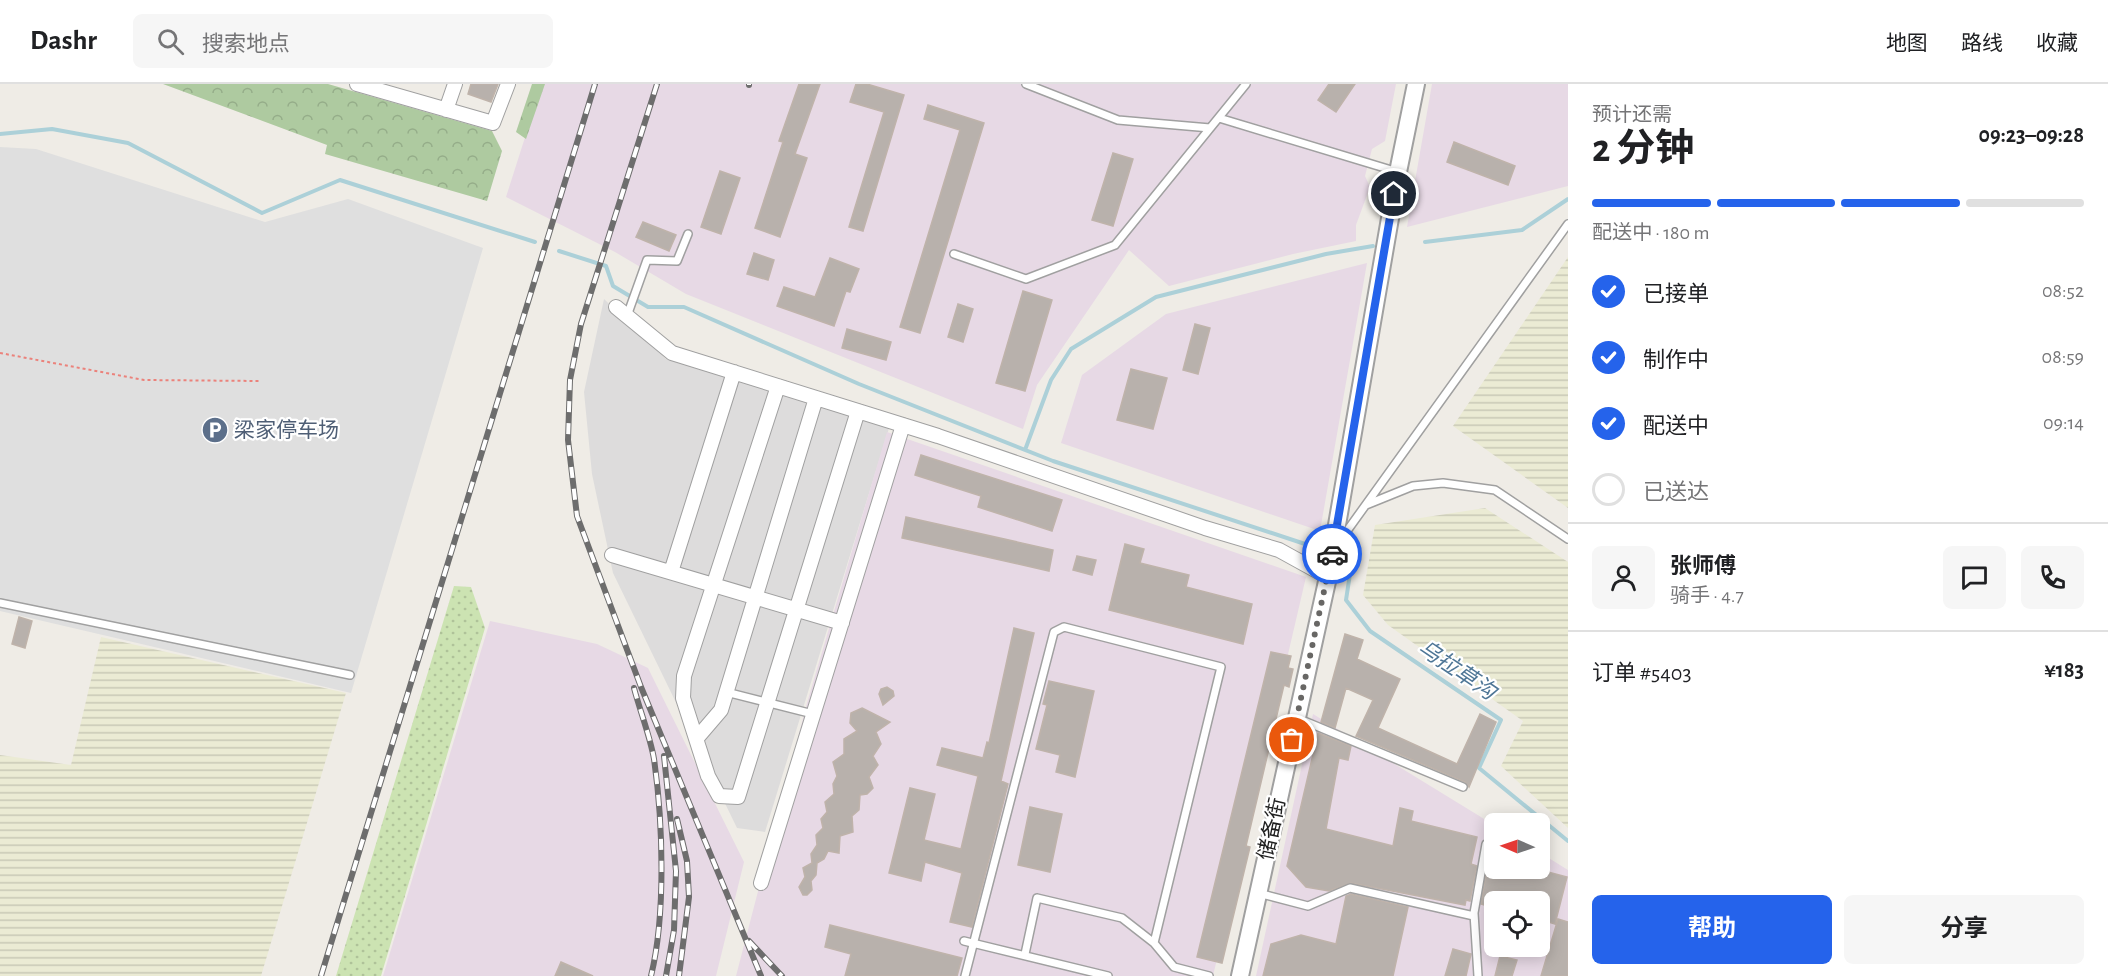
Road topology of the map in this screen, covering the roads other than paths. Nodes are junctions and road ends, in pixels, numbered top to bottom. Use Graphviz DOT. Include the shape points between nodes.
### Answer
graph roads {
  1 [pos="357,84"];
  2 [pos="455,84"];
  3 [pos="508,84"];
  4 [pos="1026,84"];
  5 [pos="1246,84"];
  6 [pos="1416,84"];
  7 [pos="446,110"];
  8 [pos="1219,118"];
  9 [pos="1210,128"];
  10 [pos="1398,172"];
  11 [pos="1568,224"];
  12 [pos="688,234"];
  13 [pos="954,254"];
  14 [pos="624,310"];
  15 [pos="734,372"];
  16 [pos="778,386"];
  17 [pos="816,398"];
  18 [pos="858,411"];
  19 [pos="903,425"];
  20 [pos="1366,505"];
  21 [pos="1568,539"];
  22 [pos="1333,552"];
  23 [pos="612,555"];
  24 [pos="671,572"];
  25 [pos="1328,577"];
  26 [pos="714,585"];
  27 [pos="755,597"];
  28 [pos="0,603"];
  29 [pos="795,609"];
  30 [pos="842,623"];
  31 [pos="350,675"];
  32 [pos="726,692"];
  33 [pos="766,703"];
  34 [pos="813,714"];
  35 [pos="1297,718"];
  36 [pos="697,738"];
  37 [pos="1463,787"];
  38 [pos="1484,856"];
  39 [pos="761,883"];
  40 [pos="1258,893"];
  41 [pos="1474,916"];
  42 [pos="964,941"];
  43 [pos="974,943"];
  44 [pos="1154,944"];
  45 [pos="1025,954"];
  46 [pos="965,976"];
  47 [pos="1108,976"];
  48 [pos="1209,976"];
  49 [pos="1240,976"];
  50 [pos="1478,976"];
  1 -- 7 [label="street"];
  2 -- 7 [label="street"];
  3 -- 7 [label="street" via="493,123"];
  4 -- 9 [label="lane" via="1118,120"];
  5 -- 8 [label="lane"];
  6 -- 10 [label="street, 储备街"];
  8 -- 9 [label="lane"];
  8 -- 10 [label="lane"];
  9 -- 13 [label="lane" via="1114,245 1026,279"];
  10 -- 22 [label="street, 储备街"];
  11 -- 20 [label="lane"];
  12 -- 14 [label="lane" via="677,261 647,260"];
  14 -- 15 [label="street" via="672,353"];
  15 -- 16 [label="street"];
  15 -- 24 [label="street"];
  16 -- 17 [label="street"];
  16 -- 26 [label="street"];
  17 -- 18 [label="street"];
  17 -- 27 [label="street"];
  18 -- 19 [label="street"];
  18 -- 29 [label="street"];
  19 -- 25 [label="street" via="1279,550"];
  19 -- 30 [label="street"];
  20 -- 21 [label="lane" via="1413,486 1443,483 1495,490"];
  20 -- 22 [label="lane"];
  22 -- 25 [label="street, 储备街"];
  23 -- 24 [label="street"];
  24 -- 26 [label="street"];
  25 -- 35 [label="street, 储备街"];
  26 -- 27 [label="street"];
  26 -- 36 [label="street" via="684,676 683,698"];
  27 -- 29 [label="street"];
  27 -- 32 [label="street"];
  28 -- 31 [label="lane"];
  29 -- 30 [label="street"];
  29 -- 33 [label="street"];
  30 -- 34 [label="street"];
  32 -- 33 [label="lane"];
  32 -- 36 [label="street" via="721,710"];
  33 -- 34 [label="lane"];
  33 -- 36 [label="street" via="738,797 719,796 708,776"];
  34 -- 39 [label="street"];
  35 -- 37 [label="lane"];
  35 -- 40 [label="street, 储备街"];
  38 -- 41 [label="lane"];
  40 -- 41 [label="lane" via="1308,906 1350,888"];
  40 -- 49 [label="street, 储备街"];
  41 -- 50 [label="lane"];
  42 -- 43 [label="lane"];
  43 -- 44 [label="lane" via="1054,632 1064,627 1221,667"];
  43 -- 45 [label="lane"];
  43 -- 46 [label="lane"];
  44 -- 45 [label="lane" via="1122,918 1037,898"];
  44 -- 48 [label="lane" via="1174,967"];
  45 -- 47 [label="lane"];
}
